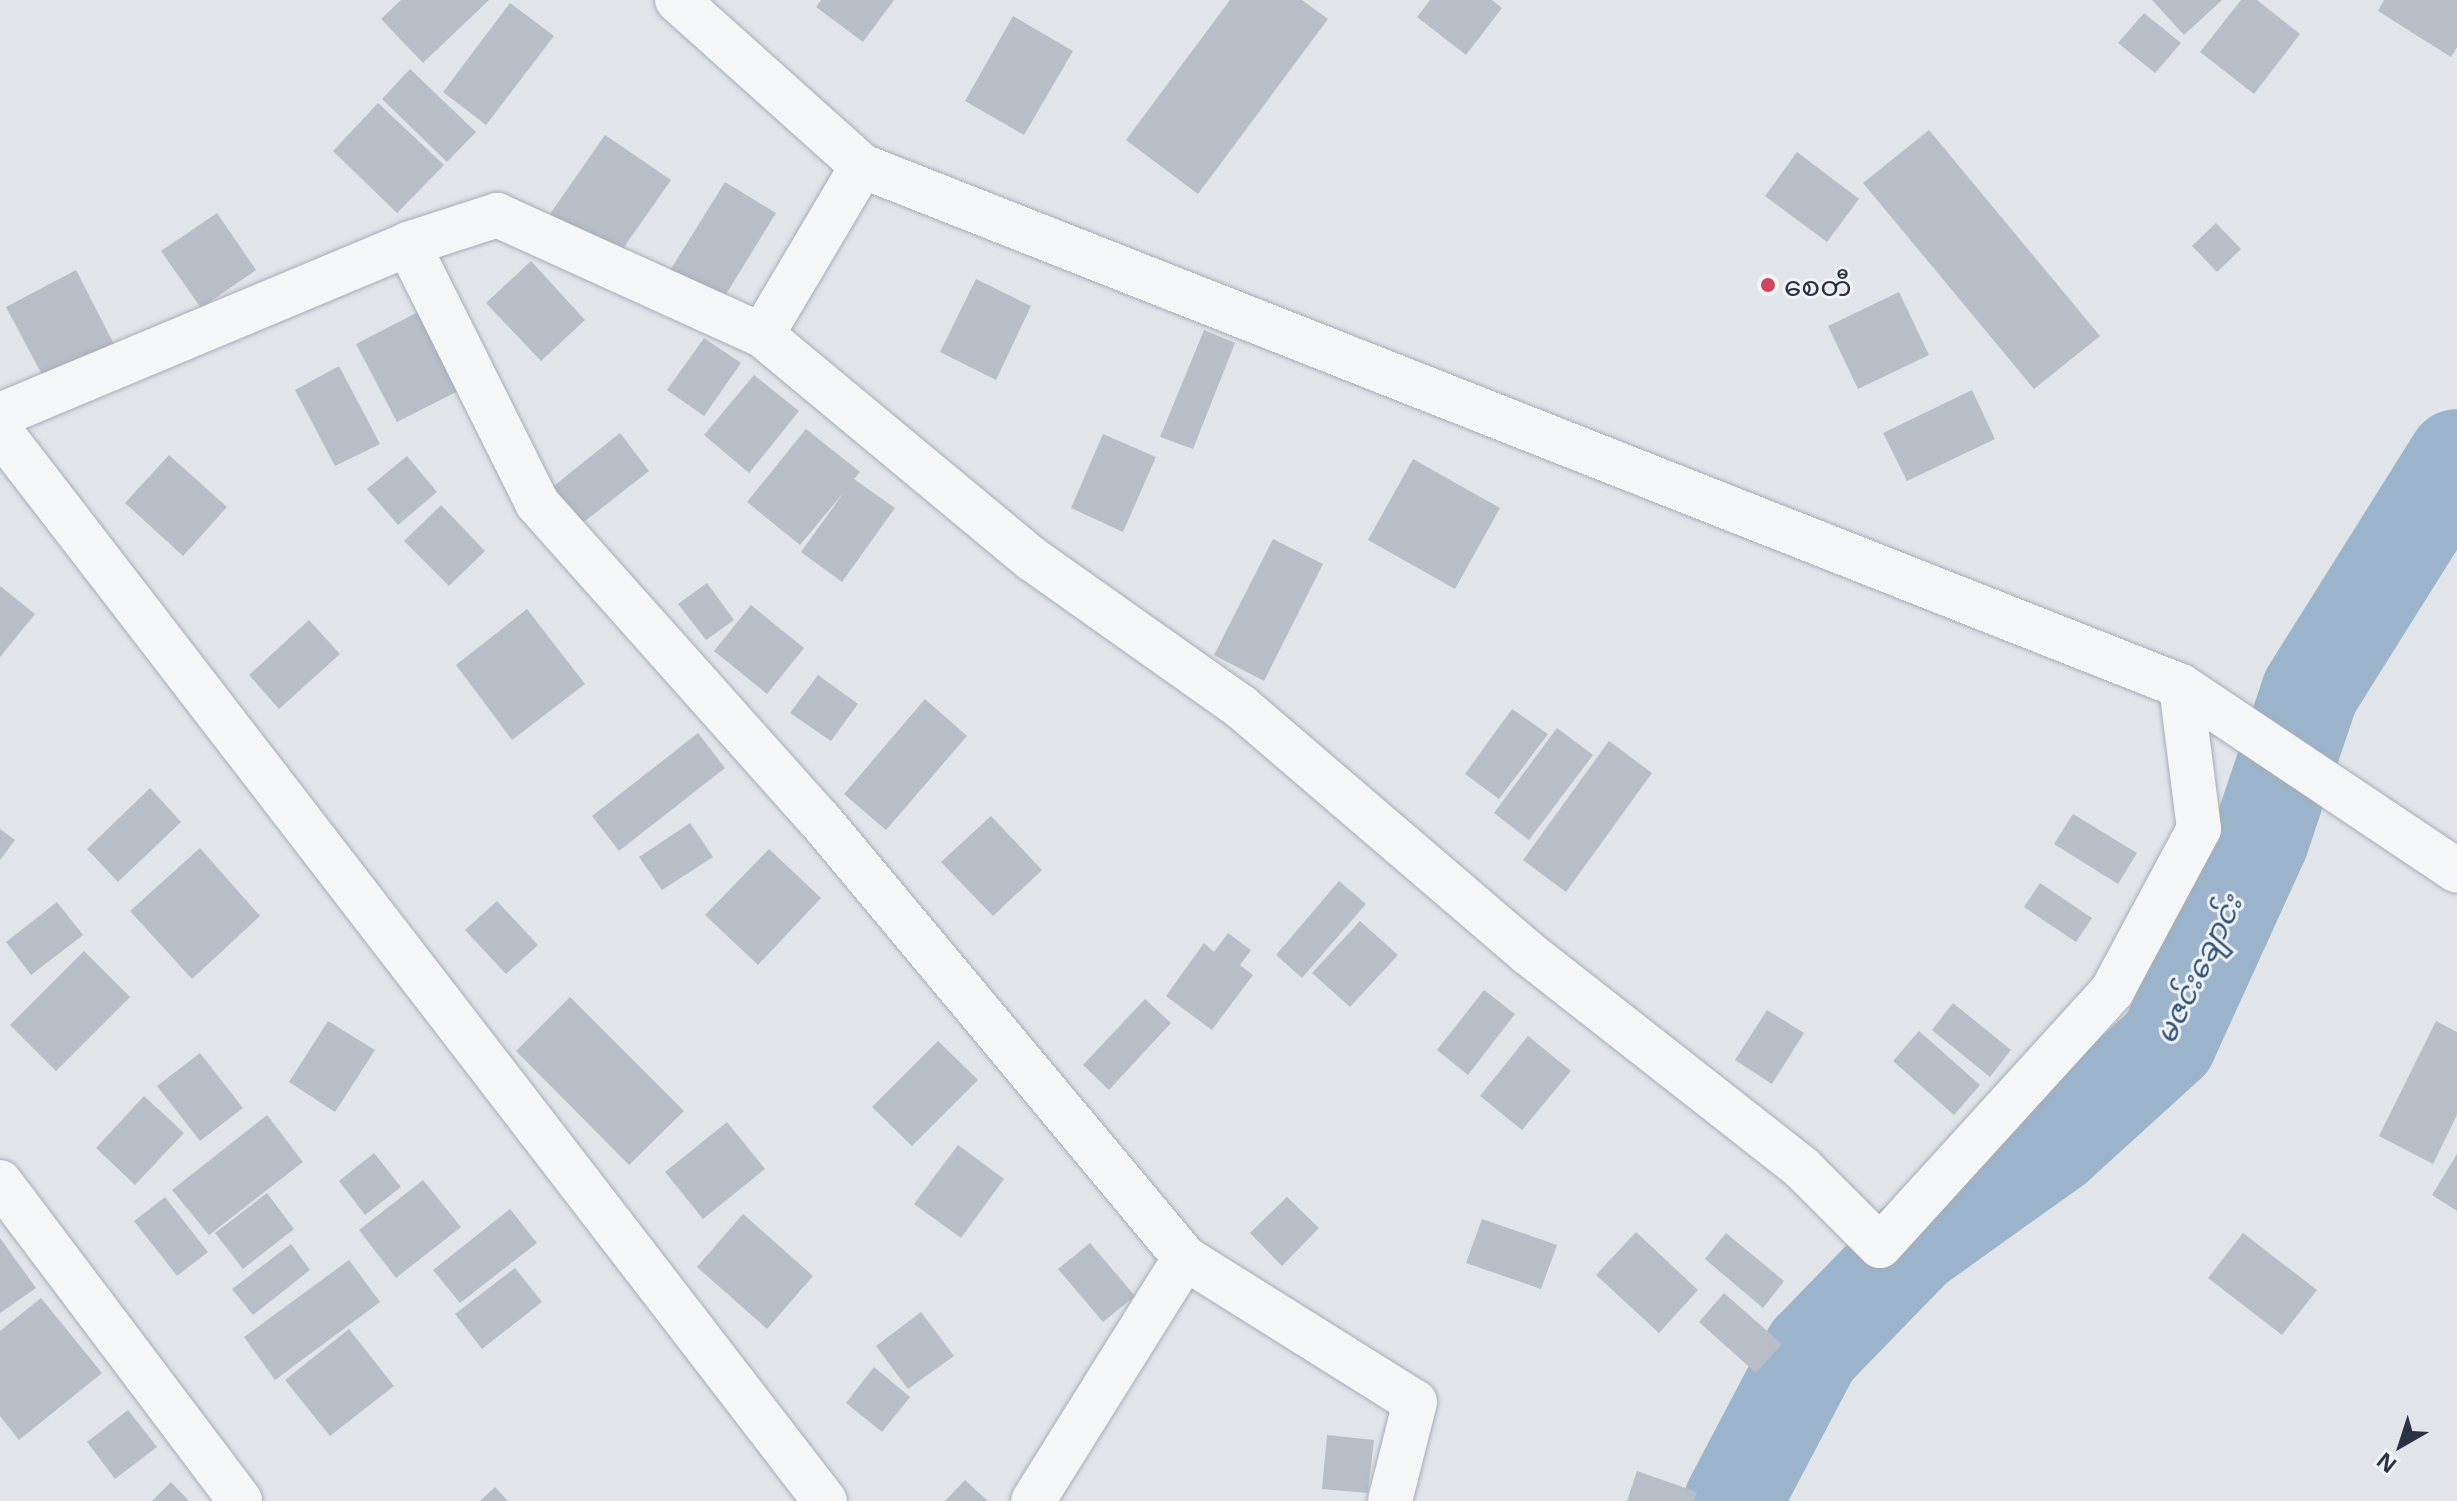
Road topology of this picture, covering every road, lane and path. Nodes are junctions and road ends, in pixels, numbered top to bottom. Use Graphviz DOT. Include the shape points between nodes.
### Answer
graph roads {
  1 [pos="677,0"];
  2 [pos="862,166"];
  3 [pos="408,244"];
  4 [pos="762,335"];
  5 [pos="0,415"];
  6 [pos="0,431"];
  7 [pos="2181,686"];
  8 [pos="2457,871"];
  9 [pos="0,1182"];
  10 [pos="1185,1258"];
  11 [pos="240,1501"];
  12 [pos="825,1501"];
  13 [pos="1033,1501"];
  14 [pos="1390,1501"];
  1 -- 2 [label="street"];
  2 -- 4 [label="street"];
  2 -- 7 [label="street"];
  3 -- 4 [label="street" via="497,215"];
  3 -- 5 [label="street"];
  3 -- 10 [label="street" via="537,503 819,819"];
  4 -- 7 [label="street" via="1032,559 1240,706 1528,953 1802,1168 1880,1246 2112,991 2127,964 2199,829"];
  6 -- 12 [label="street"];
  7 -- 8 [label="street"];
  9 -- 11 [label="street"];
  10 -- 13 [label="street"];
  10 -- 14 [label="street" via="1415,1402"];
}
